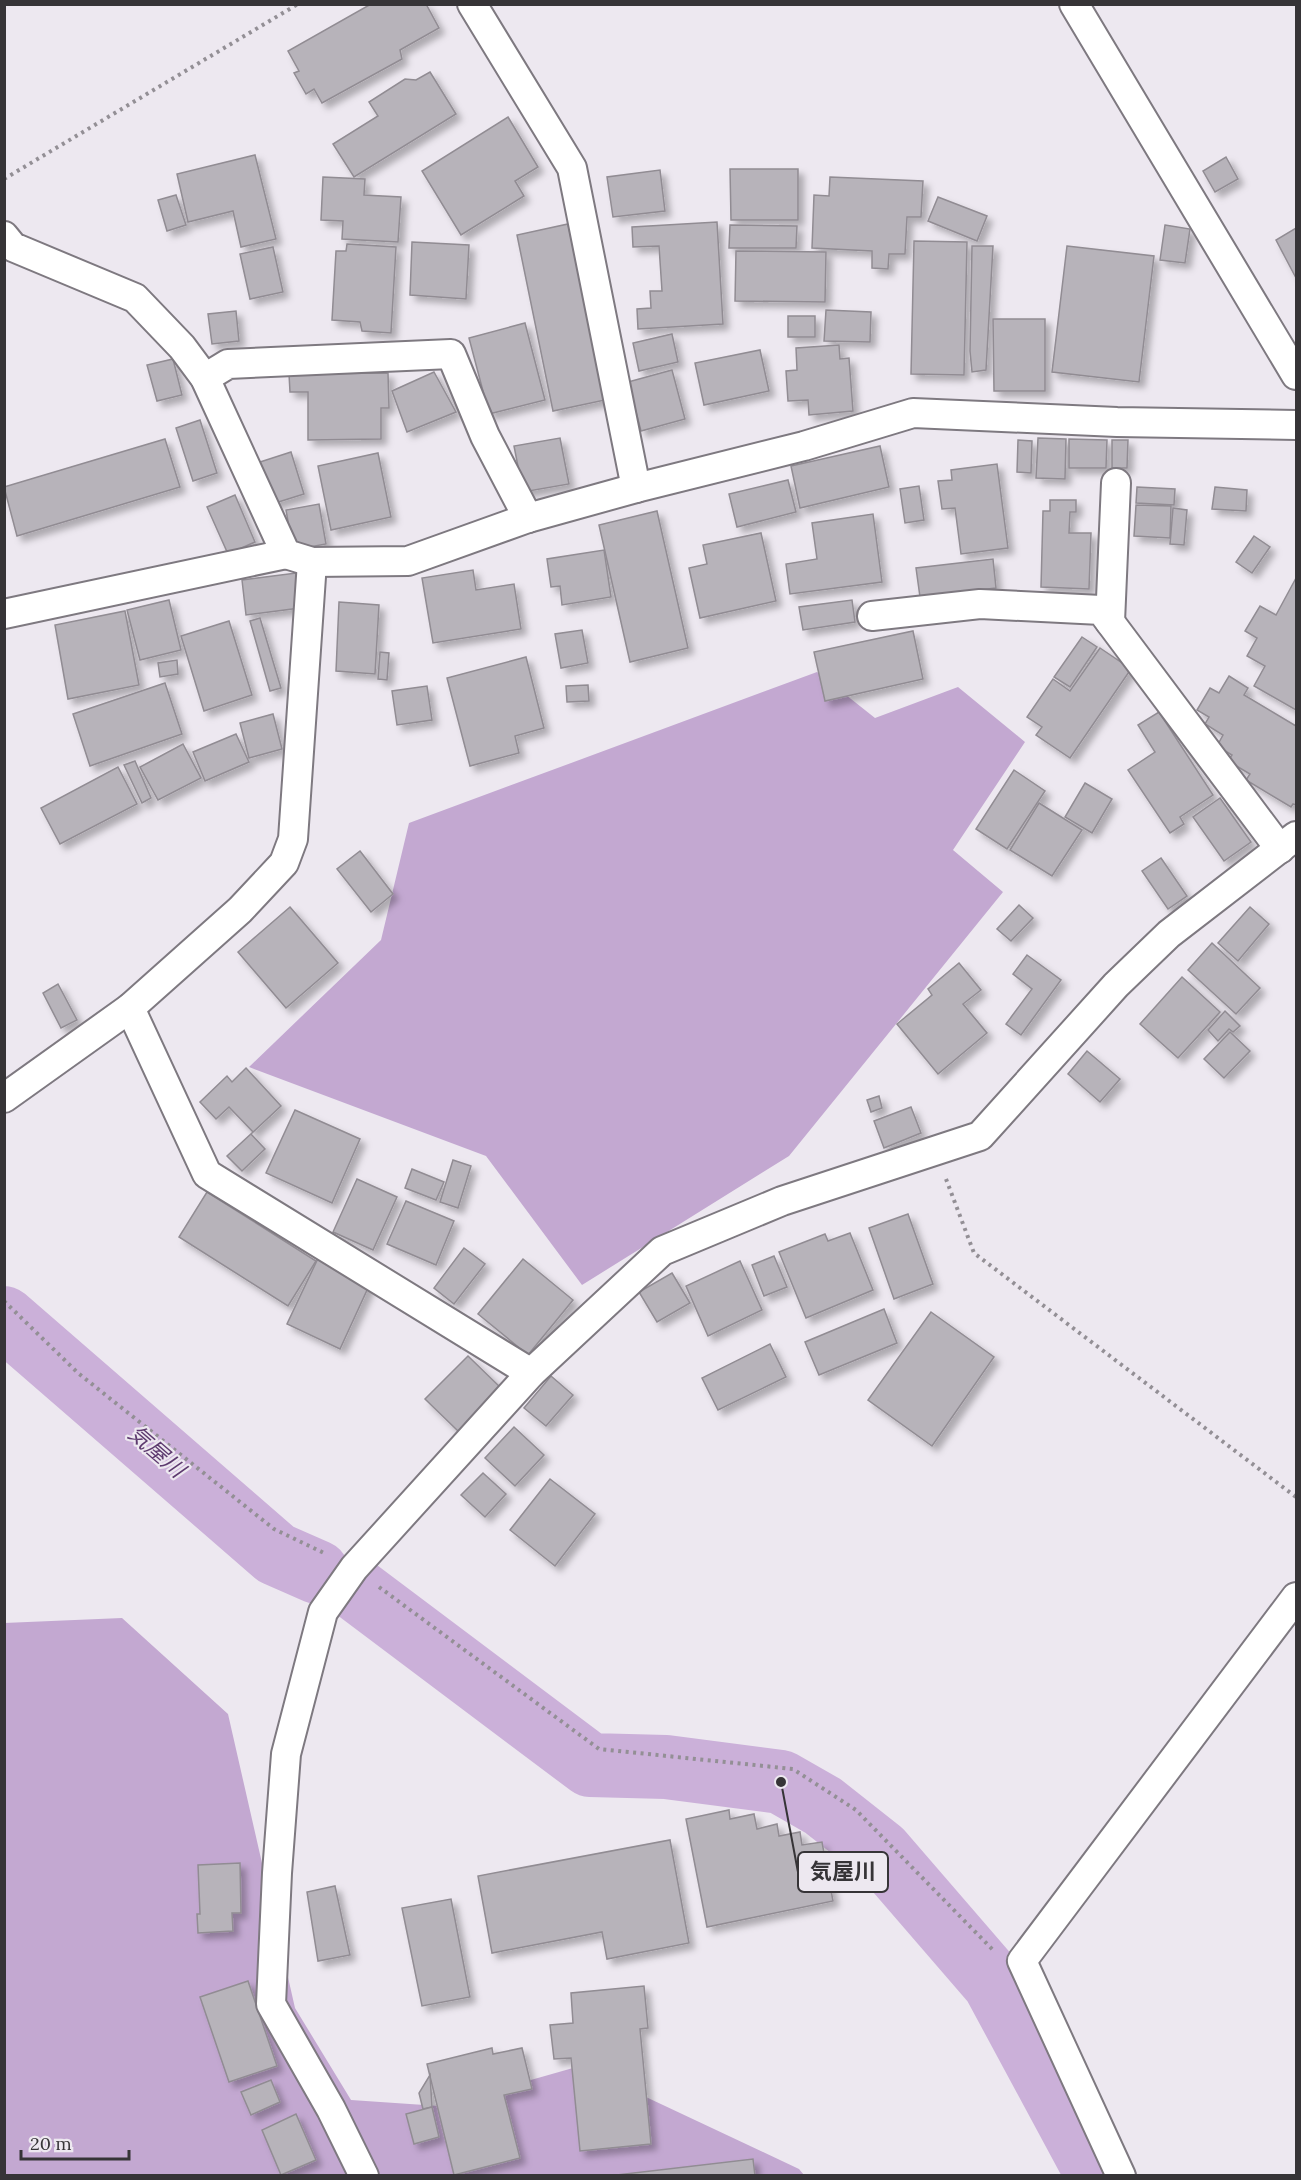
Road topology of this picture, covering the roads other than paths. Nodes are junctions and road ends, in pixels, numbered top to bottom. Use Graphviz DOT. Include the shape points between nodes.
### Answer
graph roads {
  1 [pos="472,4"];
  2 [pos="1074,4"];
  3 [pos="4,236"];
  4 [pos="1296,375"];
  5 [pos="205,378"];
  6 [pos="1296,425"];
  7 [pos="1116,483"];
  8 [pos="636,488"];
  9 [pos="528,518"];
  10 [pos="299,558"];
  11 [pos="4,614"];
  12 [pos="872,616"];
  13 [pos="1110,622"];
  14 [pos="1288,842"];
  15 [pos="130,1008"];
  16 [pos="4,1098"];
  17 [pos="531,1373"];
  18 [pos="1296,1597"];
  19 [pos="364,2175"];
  20 [pos="1121,2175"];
  1 -- 8 [label="street" via="572,168"];
  2 -- 4 [label="street"];
  3 -- 5 [label="street" via="13,247 135,298 182,346"];
  5 -- 9 [label="street" via="228,364 451,354 485,436"];
  5 -- 10 [label="street"];
  6 -- 8 [label="street" via="913,413 804,446"];
  7 -- 13 [label="street"];
  8 -- 9 [label="street"];
  9 -- 10 [label="street" via="408,561"];
  10 -- 11 [label="street"];
  10 -- 15 [label="street" via="293,839 284,863 240,910"];
  12 -- 13 [label="street" via="980,604 1101,610"];
  13 -- 14 [label="street"];
  14 -- 17 [label="street" via="1169,934 1116,985 980,1136 782,1201 662,1251"];
  15 -- 16 [label="street"];
  15 -- 17 [label="street" via="207,1174"];
  17 -- 19 [label="street" via="354,1568 323,1612 286,1754 271,2004"];
  18 -- 20 [label="street" via="1022,1961"];
}
